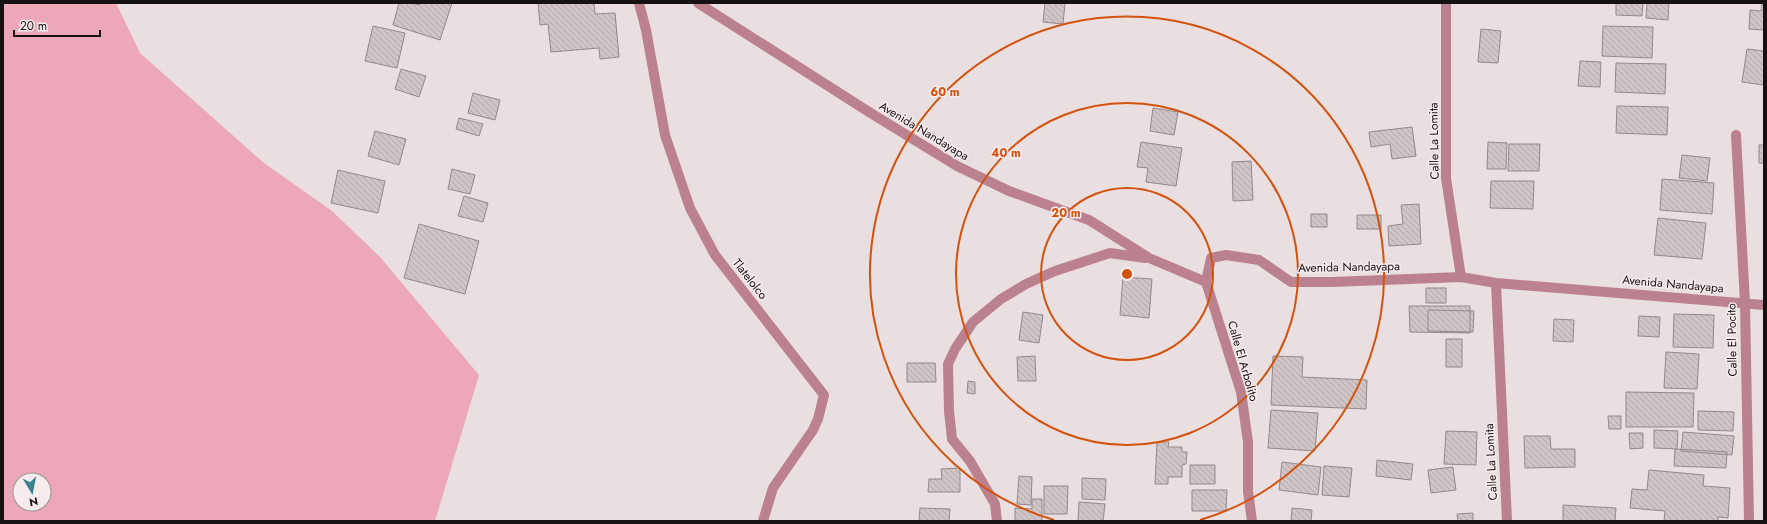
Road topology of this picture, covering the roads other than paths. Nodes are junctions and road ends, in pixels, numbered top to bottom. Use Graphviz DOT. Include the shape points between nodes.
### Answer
graph roads {
  1 [pos="639,3"];
  2 [pos="698,3"];
  3 [pos="1446,3"];
  4 [pos="1736,135"];
  5 [pos="1149,258"];
  6 [pos="1461,277"];
  7 [pos="1206,282"];
  8 [pos="1496,283"];
  9 [pos="1745,303"];
  10 [pos="1764,305"];
  11 [pos="763,521"];
  12 [pos="997,521"];
  13 [pos="1252,521"];
  14 [pos="1507,521"];
  15 [pos="1749,521"];
  1 -- 11 [label="street, Tlatelolco" via="665,135 690,208 714,255 824,395 813,430 773,488"];
  2 -- 5 [label="street, Avenida Nandayapa" via="957,166 1009,191 1089,220"];
  3 -- 6 [label="street, Calle La Lomita" via="1446,178"];
  4 -- 9 [label="street, Calle El Pocito"];
  5 -- 7 [label="street, Avenida Nandayapa"];
  5 -- 12 [label="street" via="1110,253 1055,271 1026,284 1001,299 973,322 955,349 948,364 952,439 970,461 995,504"];
  6 -- 7 [label="street, Avenida Nandayapa" via="1291,282 1259,260 1226,254 1211,258"];
  6 -- 8 [label="street, Avenida Nandayapa"];
  7 -- 13 [label="street, Calle El Arbolito" via="1241,392 1248,442 1248,491"];
  8 -- 9 [label="street, Avenida Nandayapa"];
  8 -- 14 [label="street, Calle La Lomita"];
  9 -- 10 [label="street, Avenida Nandayapa"];
  9 -- 15 [label="street, Calle El Pocito"];
}
